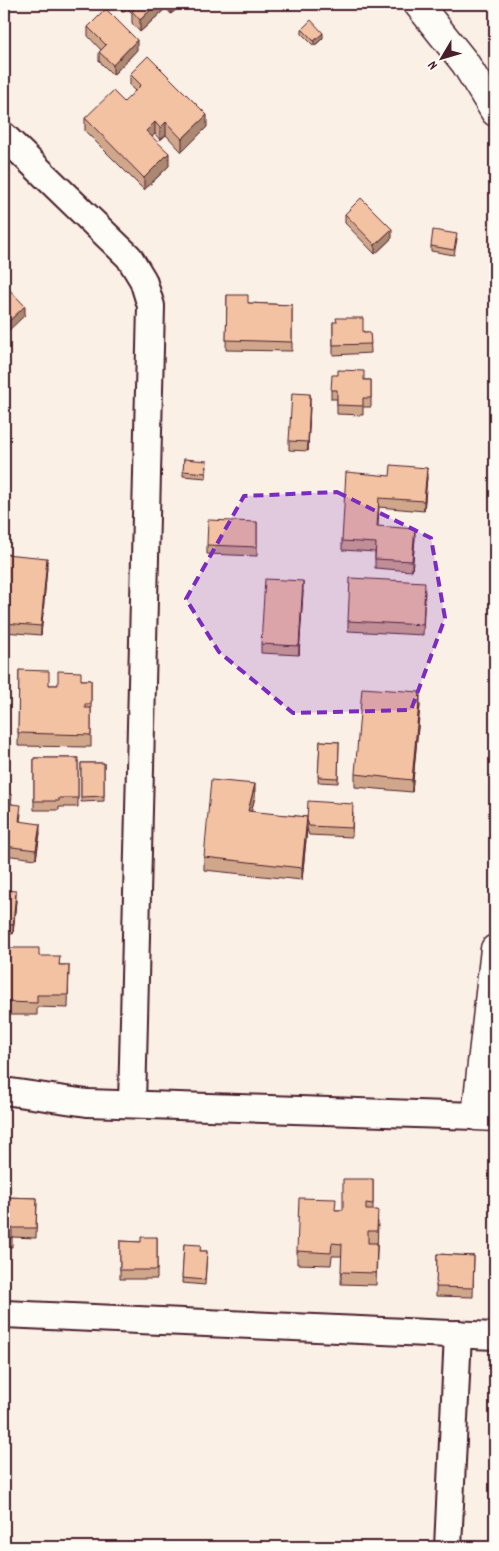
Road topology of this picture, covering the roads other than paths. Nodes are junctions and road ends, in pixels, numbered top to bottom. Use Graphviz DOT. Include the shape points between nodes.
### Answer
graph roads {
  1 [pos="418,4"];
  2 [pos="495,112"];
  3 [pos="4,136"];
  4 [pos="495,949"];
  5 [pos="4,1092"];
  6 [pos="132,1104"];
  7 [pos="486,1116"];
  8 [pos="4,1314"];
  9 [pos="458,1334"];
  10 [pos="495,1336"];
  11 [pos="448,1547"];
  1 -- 2 [label="street" via="464,63"];
  3 -- 6 [label="street" via="129,257 143,280 152,306"];
  4 -- 7 [label="street"];
  5 -- 6 [label="street" via="87,1103"];
  6 -- 7 [label="street"];
  8 -- 9 [label="street"];
  9 -- 10 [label="street"];
  9 -- 11 [label="street"];
}
